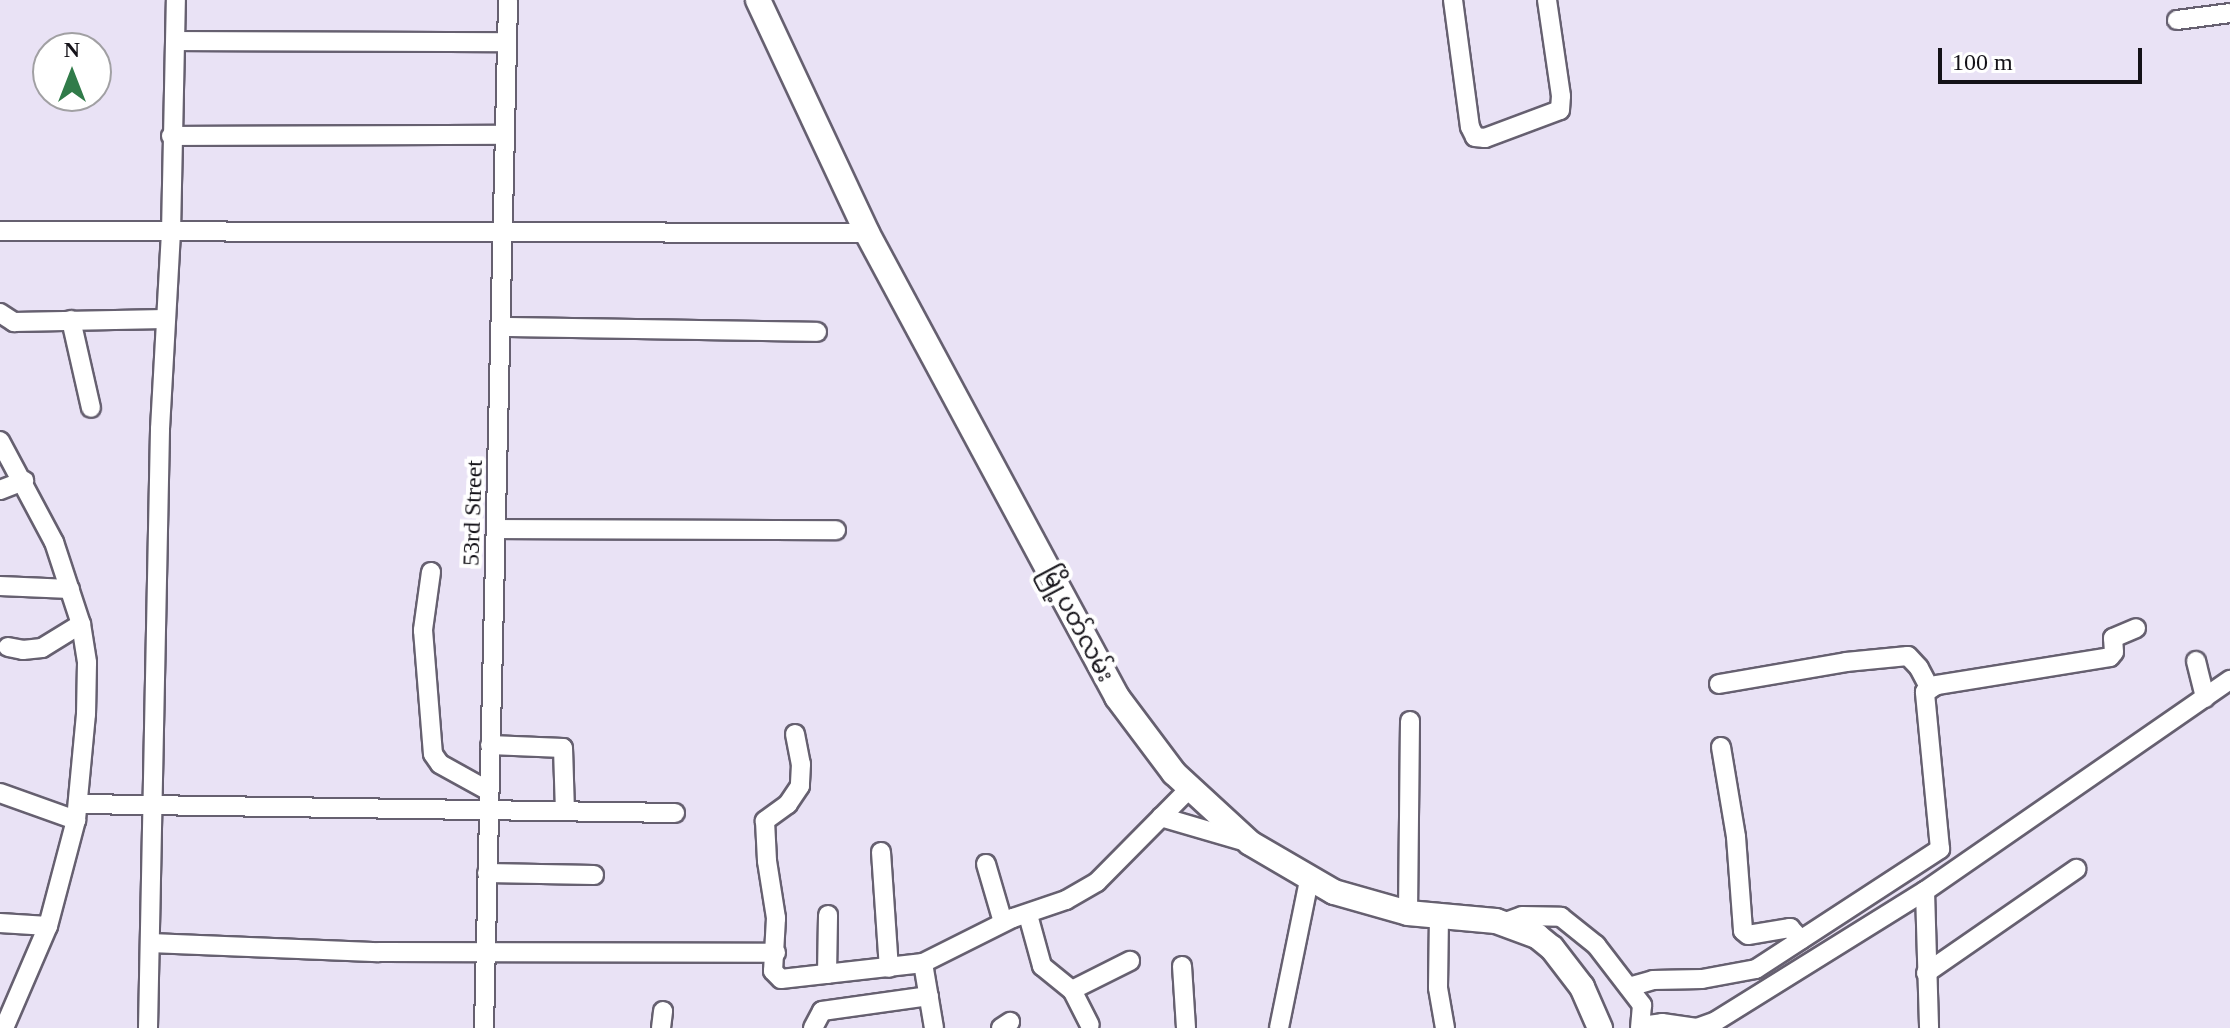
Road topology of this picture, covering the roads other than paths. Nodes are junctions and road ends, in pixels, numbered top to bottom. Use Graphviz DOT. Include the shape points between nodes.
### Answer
graph roads {
  1 [pos="176,0"];
  2 [pos="508,0"];
  3 [pos="758,0"];
  4 [pos="1453,0"];
  5 [pos="1547,0"];
  6 [pos="2230,13"];
  7 [pos="2177,20"];
  8 [pos="176,41"];
  9 [pos="507,42"];
  10 [pos="505,135"];
  11 [pos="171,136"];
  12 [pos="0,231"];
  13 [pos="503,231"];
  14 [pos="171,233"];
  15 [pos="867,233"];
  16 [pos="0,313"];
  17 [pos="165,319"];
  18 [pos="71,320"];
  19 [pos="502,327"];
  20 [pos="817,332"];
  21 [pos="91,408"];
  22 [pos="0,441"];
  23 [pos="24,481"];
  24 [pos="0,490"];
  25 [pos="496,529"];
  26 [pos="836,530"];
  27 [pos="431,572"];
  28 [pos="0,586"];
  29 [pos="70,589"];
  30 [pos="81,624"];
  31 [pos="2136,628"];
  32 [pos="8,647"];
  33 [pos="2196,661"];
  34 [pos="2230,680"];
  35 [pos="1719,684"];
  36 [pos="1930,689"];
  37 [pos="2205,698"];
  38 [pos="1410,721"];
  39 [pos="795,734"];
  40 [pos="490,745"];
  41 [pos="1721,747"];
  42 [pos="1191,787"];
  43 [pos="0,793"];
  44 [pos="489,800"];
  45 [pos="155,805"];
  46 [pos="565,810"];
  47 [pos="77,812"];
  48 [pos="675,813"];
  49 [pos="1161,817"];
  50 [pos="1250,843"];
  51 [pos="881,852"];
  52 [pos="986,864"];
  53 [pos="2076,869"];
  54 [pos="487,873"];
  55 [pos="594,875"];
  56 [pos="1309,880"];
  57 [pos="1925,891"];
  58 [pos="1408,913"];
  59 [pos="828,915"];
  60 [pos="1028,915"];
  61 [pos="1439,916"];
  62 [pos="1003,922"];
  63 [pos="0,923"];
  64 [pos="1503,923"];
  65 [pos="48,926"];
  66 [pos="1801,940"];
  67 [pos="150,943"];
  68 [pos="485,952"];
  69 [pos="776,953"];
  70 [pos="1130,961"];
  71 [pos="923,963"];
  72 [pos="1182,966"];
  73 [pos="889,968"];
  74 [pos="1926,973"];
  75 [pos="827,974"];
  76 [pos="1629,987"];
  77 [pos="1072,990"];
  78 [pos="929,996"];
  79 [pos="8,1004"];
  80 [pos="1090,1025"];
  81 [pos="1641,1027"];
  82 [pos="4,1028"];
  83 [pos="148,1028"];
  84 [pos="484,1028"];
  85 [pos="813,1028"];
  86 [pos="934,1028"];
  87 [pos="1186,1028"];
  88 [pos="1279,1028"];
  89 [pos="1445,1028"];
  90 [pos="1600,1028"];
  91 [pos="1929,1028"];
  1 -- 8 [label="street"];
  2 -- 9 [label="street, 53rd Street"];
  3 -- 15 [label="main road, မြို့ပတ်လမ်း"];
  4 -- 5 [label="street" via="1470,127 1475,137 1485,138 1560,110"];
  6 -- 7 [label="street"];
  8 -- 9 [label="street"];
  8 -- 11 [label="street"];
  9 -- 10 [label="street, 53rd Street"];
  10 -- 11 [label="street"];
  10 -- 13 [label="street, 53rd Street"];
  11 -- 14 [label="street"];
  12 -- 14 [label="street"];
  13 -- 14 [label="street"];
  13 -- 15 [label="street"];
  13 -- 19 [label="street, 53rd Street"];
  14 -- 17 [label="street"];
  15 -- 42 [label="main road, မြို့ပတ်လမ်း" via="1117,697 1174,773"];
  16 -- 18 [label="street" via="14,322"];
  17 -- 18 [label="street"];
  17 -- 45 [label="street"];
  18 -- 21 [label="street"];
  19 -- 20 [label="street"];
  19 -- 25 [label="street, 53rd Street"];
  22 -- 23 [label="street"];
  23 -- 24 [label="street"];
  23 -- 29 [label="street" via="44,517"];
  25 -- 26 [label="street"];
  25 -- 40 [label="street, 53rd Street"];
  27 -- 44 [label="street" via="423,630 433,754"];
  28 -- 29 [label="street"];
  29 -- 30 [label="street"];
  30 -- 32 [label="street" via="42,648"];
  30 -- 47 [label="street" via="87,663"];
  31 -- 36 [label="street" via="2113,638 2110,657"];
  33 -- 37 [label="street"];
  34 -- 37 [label="street"];
  35 -- 36 [label="street" via="1908,656"];
  36 -- 66 [label="street" via="1924,701 1940,849"];
  37 -- 57 [label="street"];
  38 -- 58 [label="street"];
  39 -- 69 [label="street" via="800,786 788,804 765,821"];
  40 -- 44 [label="street, 53rd Street"];
  40 -- 46 [label="street" via="563,748"];
  41 -- 66 [label="street" via="1736,837 1743,931 1748,935 1790,928"];
  42 -- 49 [label="street"];
  42 -- 50 [label="main road, မြို့ပတ်လမ်း"];
  43 -- 47 [label="street"];
  44 -- 45 [label="street"];
  44 -- 46 [label="street"];
  44 -- 54 [label="street, 53rd Street"];
  45 -- 47 [label="street"];
  45 -- 67 [label="street"];
  46 -- 48 [label="street"];
  47 -- 65 [label="street"];
  49 -- 50 [label="street"];
  49 -- 60 [label="street" via="1097,882"];
  50 -- 56 [label="main road, မြို့ပတ်လမ်း"];
  51 -- 73 [label="street"];
  52 -- 62 [label="street"];
  53 -- 74 [label="street"];
  54 -- 55 [label="street"];
  54 -- 68 [label="street, 53rd Street"];
  56 -- 58 [label="main road, မြို့ပတ်လမ်း"];
  56 -- 88 [label="street"];
  57 -- 74 [label="street"];
  57 -- 81 [label="street" via="1716,1021 1697,1028 1662,1023"];
  58 -- 61 [label="main road, မြို့ပတ်လမ်း"];
  59 -- 75 [label="street"];
  60 -- 62 [label="street"];
  60 -- 77 [label="street" via="1042,966"];
  61 -- 64 [label="main road, မြို့ပတ်လမ်း"];
  61 -- 89 [label="street" via="1438,988"];
  62 -- 71 [label="street"];
  63 -- 65 [label="street"];
  64 -- 76 [label="street" via="1522,916 1561,917 1596,945"];
  64 -- 90 [label="main road, မြို့ပတ်လမ်း" via="1552,948 1582,987"];
  65 -- 79 [label="street"];
  66 -- 76 [label="street" via="1756,969"];
  67 -- 68 [label="street"];
  67 -- 83 [label="street"];
  68 -- 69 [label="street"];
  68 -- 84 [label="street, 53rd Street"];
  69 -- 75 [label="street" via="776,978"];
  70 -- 77 [label="street"];
  71 -- 73 [label="street"];
  71 -- 78 [label="street"];
  72 -- 87 [label="street"];
  73 -- 75 [label="street"];
  74 -- 91 [label="street"];
  76 -- 81 [label="street" via="1642,1005"];
  77 -- 80 [label="street"];
  78 -- 85 [label="street" via="822,1011"];
  78 -- 86 [label="street"];
  79 -- 82 [label="street"];
}
